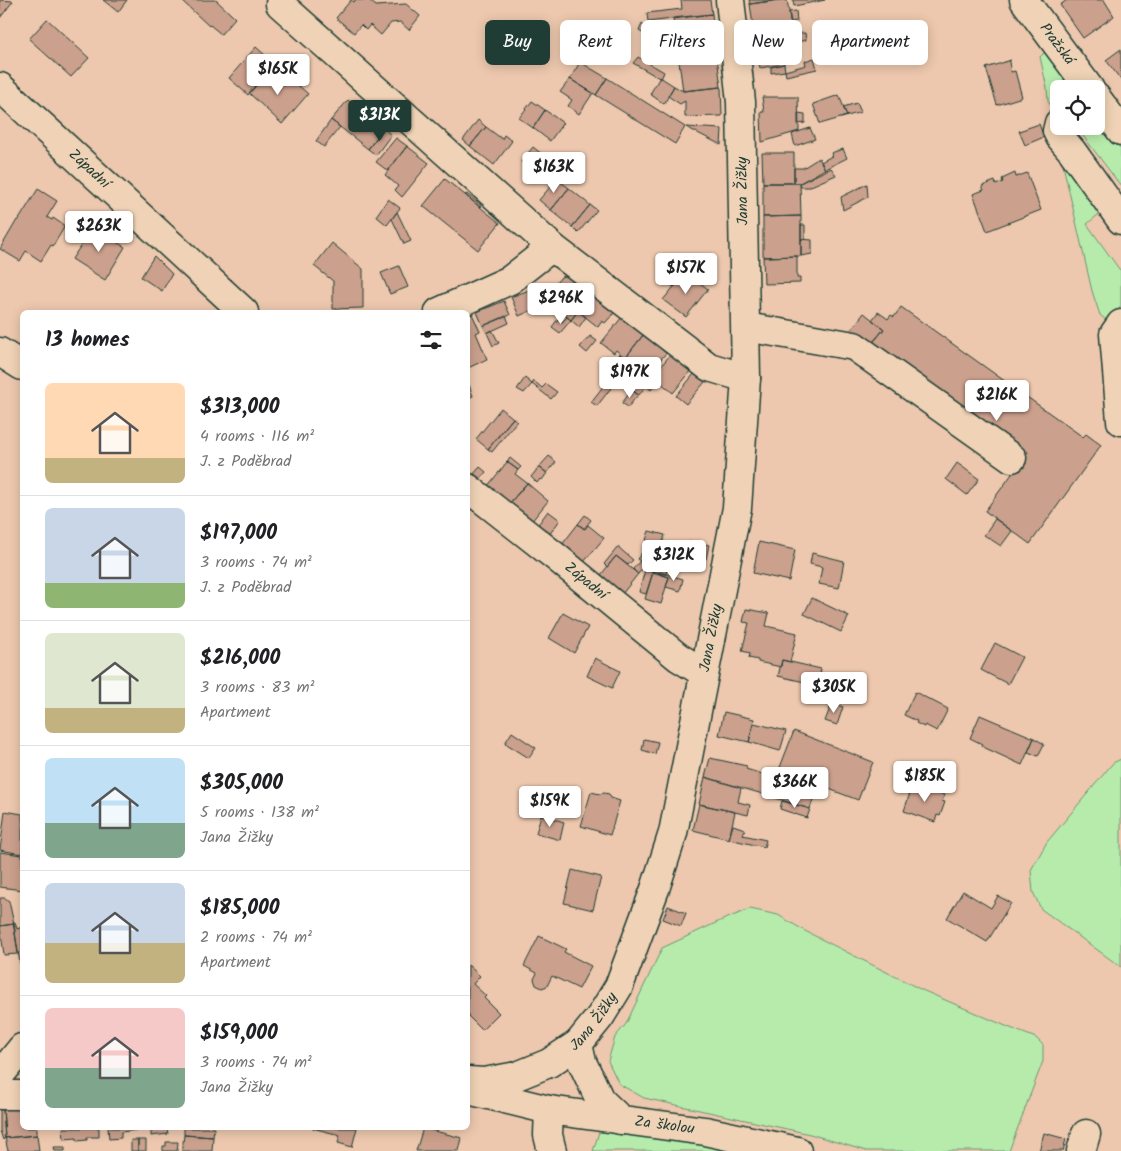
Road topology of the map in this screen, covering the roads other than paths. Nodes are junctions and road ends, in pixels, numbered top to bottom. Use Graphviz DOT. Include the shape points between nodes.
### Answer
graph roads {
  1 [pos="730,0"];
  2 [pos="1024,0"];
  3 [pos="280,4"];
  4 [pos="1083,80"];
  5 [pos="0,87"];
  6 [pos="1105,109"];
  7 [pos="1121,131"];
  8 [pos="1059,135"];
  9 [pos="1121,220"];
  10 [pos="552,247"];
  11 [pos="242,310"];
  12 [pos="443,310"];
  13 [pos="1121,324"];
  14 [pos="746,327"];
  15 [pos="0,352"];
  16 [pos="20,365"];
  17 [pos="746,378"];
  18 [pos="1121,421"];
  19 [pos="1012,458"];
  20 [pos="470,490"];
  21 [pos="704,673"];
  22 [pos="578,1044"];
  23 [pos="20,1050"];
  24 [pos="0,1074"];
  25 [pos="470,1082"];
  26 [pos="470,1090"];
  27 [pos="0,1095"];
  28 [pos="20,1095"];
  29 [pos="548,1110"];
  30 [pos="621,1120"];
  31 [pos="552,1151"];
  32 [pos="797,1151"];
  1 -- 14 [label="street, Jana Žižky" via="741,102"];
  2 -- 4 [label="street, Pražská"];
  3 -- 10 [label="street"];
  5 -- 11 [label="street, Západní"];
  6 -- 7 [label="street"];
  8 -- 9 [label="street"];
  10 -- 12 [label="street" via="510,280"];
  10 -- 17 [label="street" via="709,367"];
  13 -- 18 [label="street" via="1114,334"];
  14 -- 17 [label="street, Jana Žižky"];
  14 -- 19 [label="street" via="854,346"];
  15 -- 16 [label="street"];
  17 -- 21 [label="street, Jana Žižky" via="737,508"];
  20 -- 21 [label="street, Západní" via="678,657"];
  21 -- 22 [label="street, Jana Žižky" via="673,834 655,890 619,986"];
  22 -- 25 [label="street, Jana Žižky" via="548,1063 517,1076"];
  22 -- 30 [label="street" via="582,1062 600,1100"];
  23 -- 24 [label="street"];
  26 -- 29 [label="street, Za školou"];
  27 -- 28 [label="street"];
  29 -- 30 [label="street, Za školou"];
  29 -- 31 [label="street"];
  30 -- 32 [label="street, Za školou" via="705,1131"];
}
